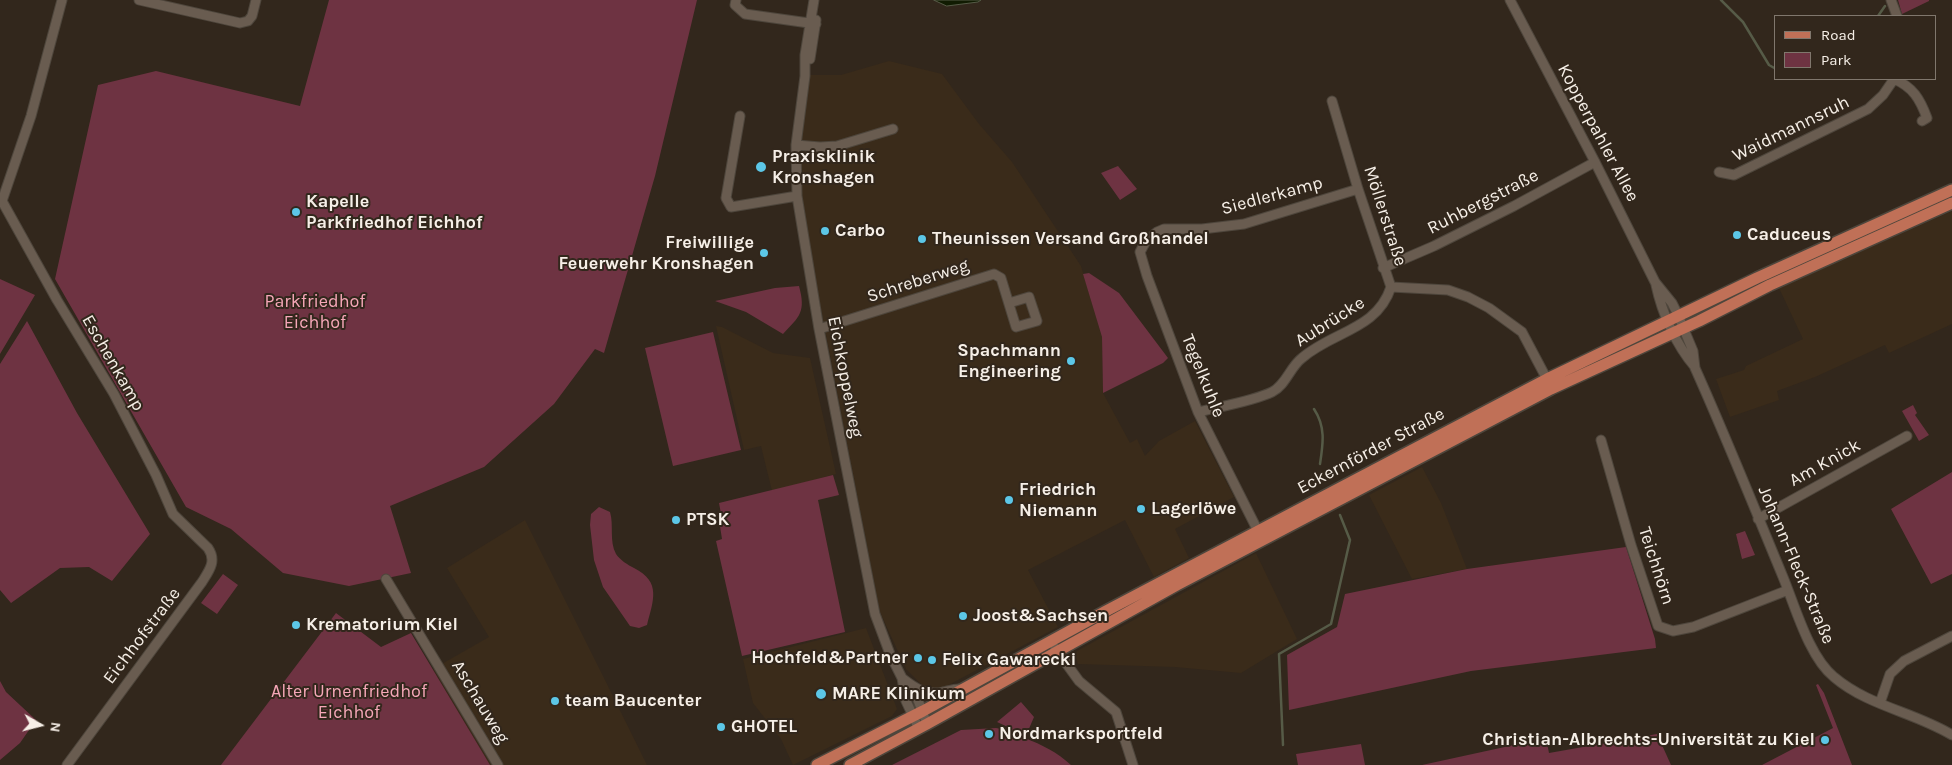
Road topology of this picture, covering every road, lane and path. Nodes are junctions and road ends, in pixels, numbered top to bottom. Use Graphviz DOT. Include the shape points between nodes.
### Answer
graph roads {
  1 [pos="62,0"];
  2 [pos="139,0"];
  3 [pos="256,0"];
  4 [pos="736,0"];
  5 [pos="814,0"];
  6 [pos="1510,0"];
  7 [pos="1890,0"];
  8 [pos="1898,15"];
  9 [pos="813,24"];
  10 [pos="1893,80"];
  11 [pos="1896,80"];
  12 [pos="1332,101"];
  13 [pos="740,116"];
  14 [pos="1922,122"];
  15 [pos="894,129"];
  16 [pos="796,145"];
  17 [pos="1595,162"];
  18 [pos="1719,172"];
  19 [pos="1358,189"];
  20 [pos="1952,190"];
  21 [pos="796,196"];
  22 [pos="1,200"];
  23 [pos="1952,203"];
  24 [pos="1164,229"];
  25 [pos="1384,268"];
  26 [pos="1391,286"];
  27 [pos="1009,303"];
  28 [pos="1673,318"];
  29 [pos="819,329"];
  30 [pos="1679,330"];
  31 [pos="1549,384"];
  32 [pos="1198,412"];
  33 [pos="1907,436"];
  34 [pos="1601,440"];
  35 [pos="1758,518"];
  36 [pos="185,527"];
  37 [pos="1260,535"];
  38 [pos="386,579"];
  39 [pos="1788,590"];
  40 [pos="1952,636"];
  41 [pos="1051,641"];
  42 [pos="1057,651"];
  43 [pos="902,678"];
  44 [pos="912,687"];
  45 [pos="960,690"];
  46 [pos="1880,703"];
  47 [pos="923,711"];
  48 [pos="912,716"];
  49 [pos="923,726"];
  50 [pos="1952,735"];
  51 [pos="66,765"];
  52 [pos="498,765"];
  53 [pos="817,765"];
  54 [pos="850,765"];
  55 [pos="1133,765"];
  1 -- 22 [label="street" via="31,116"];
  2 -- 3 [label="street" via="240,22 248,21 252,16"];
  4 -- 9 [label="street" via="735,5 745,14"];
  5 -- 9 [label="street, Eichkoppelweg"];
  6 -- 17 [label="street, Kopperpahler Allee"];
  7 -- 8 [label="street"];
  9 -- 16 [label="street, Eichkoppelweg" via="813,47 805,76"];
  10 -- 18 [label="street, Waidmannsruh" via="1868,109 1734,175"];
  11 -- 14 [label="street, Waidmannsruh" via="1908,85 1922,104 1927,118"];
  12 -- 19 [label="street, Möllerstraße"];
  13 -- 21 [label="street" via="726,198 731,207"];
  15 -- 16 [label="street" via="838,146"];
  16 -- 21 [label="street, Eichkoppelweg"];
  17 -- 25 [label="street, Ruhbergstraße" via="1434,246"];
  17 -- 28 [label="street, Kopperpahler Allee" via="1655,282 1672,303"];
  19 -- 24 [label="street, Siedlerkamp" via="1244,224"];
  19 -- 25 [label="street, Möllerstraße"];
  20 -- 28 [label="main road, Eckernförder Straße"];
  21 -- 29 [label="street, Eichkoppelweg"];
  22 -- 36 [label="street, Eschenkamp" via="114,394 174,514"];
  23 -- 30 [label="main road, Eckernförder Straße"];
  24 -- 32 [label="street, Tegelkuhle" via="1146,241 1140,252 1141,258"];
  25 -- 26 [label="street, Möllerstraße"];
  26 -- 31 [label="street, Möllerstraße" via="1448,290 1468,296 1489,308 1522,332"];
  26 -- 32 [label="street, Aubrücke" via="1387,299 1369,320 1317,346 1299,359 1275,390"];
  27 -- 29 [label="street, Schreberweg" via="1001,278 994,274"];
  28 -- 30 [label="street, Kopperpahler Allee"];
  28 -- 31 [label="main road, Eckernförder Straße"];
  29 -- 43 [label="street, Eichkoppelweg" via="875,614"];
  30 -- 31 [label="main road, Eckernförder Straße"];
  30 -- 35 [label="street, Johann-Fleck-Straße" via="1693,352 1695,368"];
  31 -- 37 [label="main road, Eckernförder Straße"];
  32 -- 37 [label="street, Tegelkuhle"];
  33 -- 35 [label="street, Am Knick"];
  34 -- 39 [label="street, Teichhörn" via="1658,626 1673,631 1693,626"];
  35 -- 39 [label="street, Johann-Fleck-Straße"];
  36 -- 51 [label="street, Eichhofstraße" via="211,552 213,561 210,569"];
  37 -- 41 [label="main road, Eckernförder Straße"];
  37 -- 42 [label="main road, Eckernförder Straße"];
  38 -- 52 [label="street, Aschauweg"];
  39 -- 46 [label="street, Johann-Fleck-Straße" via="1815,653 1832,676 1854,692"];
  40 -- 46 [label="street" via="1904,662 1890,674"];
  41 -- 42 [label="street"];
  41 -- 45 [label="main road, Eckernförder Straße"];
  42 -- 49 [label="main road, Eckernförder Straße"];
  42 -- 55 [label="street" via="1079,681 1116,712"];
  43 -- 44 [label="street, Eichkoppelweg"];
  43 -- 48 [label="street, Eichkoppelweg"];
  44 -- 45 [label="street, Eichkoppelweg" via="932,694"];
  44 -- 47 [label="street, Eichkoppelweg"];
  45 -- 47 [label="main road, Eckernförder Straße"];
  46 -- 50 [label="street, Johann-Fleck-Straße"];
  47 -- 48 [label="main road, Eckernförder Straße"];
  47 -- 49 [label="street, Eichkoppelweg"];
  48 -- 49 [label="street, Eichkoppelweg"];
  48 -- 53 [label="main road, Eckernförder Straße"];
  49 -- 54 [label="main road, Eckernförder Straße"];
}
